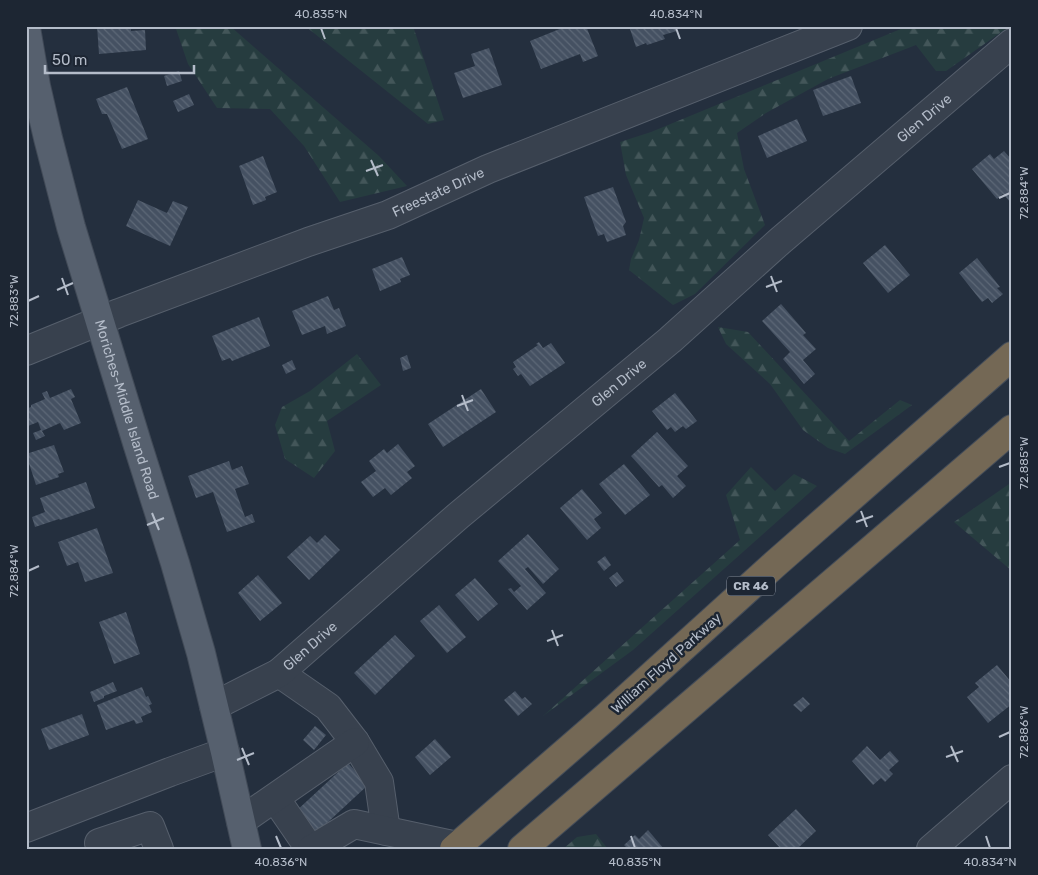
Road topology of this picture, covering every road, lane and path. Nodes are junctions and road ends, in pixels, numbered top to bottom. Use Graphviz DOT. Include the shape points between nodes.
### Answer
graph roads {
  1 [pos="848,26"];
  2 [pos="26,28"];
  3 [pos="1012,43"];
  4 [pos="100,322"];
  5 [pos="26,351"];
  6 [pos="1012,356"];
  7 [pos="1012,429"];
  8 [pos="279,673"];
  9 [pos="214,706"];
  10 [pos="355,742"];
  11 [pos="225,752"];
  12 [pos="1012,779"];
  13 [pos="274,798"];
  14 [pos="86,805"];
  15 [pos="241,821"];
  16 [pos="26,828"];
  17 [pos="386,831"];
  18 [pos="100,846"];
  19 [pos="456,847"];
  20 [pos="159,849"];
  21 [pos="247,849"];
  22 [pos="311,849"];
  23 [pos="522,849"];
  24 [pos="931,849"];
  1 -- 4 [label="street, Freestate Drive" via="488,169 388,216 308,242"];
  2 -- 4 [label="main road, Moriches-Middle Island Road" via="48,138"];
  3 -- 8 [label="street, Glen Drive"];
  4 -- 5 [label="street, Freestate Drive"];
  4 -- 9 [label="main road, Moriches-Middle Island Road" via="175,563"];
  6 -- 19 [label="highway, William Floyd Parkway / CR 46"];
  7 -- 23 [label="highway"];
  8 -- 9 [label="street, Glen Drive"];
  8 -- 10 [label="street" via="328,707"];
  9 -- 11 [label="main road, Moriches-Middle Island Road"];
  10 -- 13 [label="street"];
  10 -- 17 [label="street" via="380,782"];
  11 -- 14 [label="street"];
  11 -- 15 [label="main road, Moriches-Middle Island Road"];
  12 -- 24 [label="street"];
  13 -- 15 [label="street"];
  13 -- 22 [label="street"];
  14 -- 16 [label="street"];
  14 -- 18 [label="street"];
  15 -- 21 [label="main road, Moriches-Middle Island Road"];
  17 -- 19 [label="street"];
  17 -- 22 [label="street" via="354,824"];
  18 -- 20 [label="street" via="150,826"];
}
